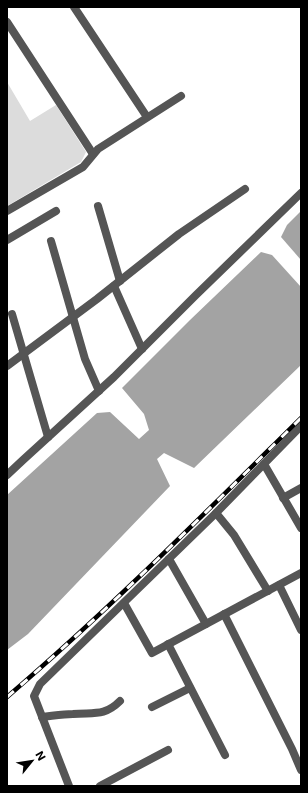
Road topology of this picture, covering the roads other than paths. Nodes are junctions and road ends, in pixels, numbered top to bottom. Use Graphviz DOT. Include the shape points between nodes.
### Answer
graph roads {
  1 [pos="74,7"];
  2 [pos="7,22"];
  3 [pos="181,96"];
  4 [pos="147,117"];
  5 [pos="93,154"];
  6 [pos="245,189"];
  7 [pos="301,193"];
  8 [pos="98,206"];
  9 [pos="7,211"];
  10 [pos="56,211"];
  11 [pos="7,240"];
  12 [pos="51,241"];
  13 [pos="117,283"];
  14 [pos="12,314"];
  15 [pos="72,317"];
  16 [pos="142,349"];
  17 [pos="23,354"];
  18 [pos="7,366"];
  19 [pos="99,391"];
  20 [pos="301,426"];
  21 [pos="48,437"];
  22 [pos="264,464"];
  23 [pos="7,476"];
  24 [pos="301,488"];
  25 [pos="283,498"];
  26 [pos="216,512"];
  27 [pos="301,528"];
  28 [pos="169,559"];
  29 [pos="301,574"];
  30 [pos="279,585"];
  31 [pos="268,591"];
  32 [pos="124,603"];
  33 [pos="224,614"];
  34 [pos="206,624"];
  35 [pos="301,630"];
  36 [pos="168,644"];
  37 [pos="190,688"];
  38 [pos="120,701"];
  39 [pos="152,707"];
  40 [pos="42,717"];
  41 [pos="168,750"];
  42 [pos="225,755"];
  43 [pos="301,770"];
  44 [pos="69,786"];
  45 [pos="100,786"];
  1 -- 4 [label="street"];
  2 -- 5 [label="street"];
  3 -- 4 [label="street"];
  4 -- 5 [label="street"];
  5 -- 9 [label="street" via="83,167"];
  6 -- 13 [label="street" via="179,234"];
  7 -- 16 [label="street"];
  8 -- 13 [label="street"];
  10 -- 11 [label="street"];
  12 -- 15 [label="street"];
  13 -- 15 [label="street"];
  13 -- 16 [label="street"];
  14 -- 17 [label="street"];
  15 -- 17 [label="street"];
  15 -- 19 [label="street" via="85,359"];
  16 -- 19 [label="street"];
  17 -- 18 [label="street"];
  17 -- 21 [label="street"];
  19 -- 21 [label="street"];
  20 -- 22 [label="street"];
  21 -- 23 [label="street"];
  22 -- 25 [label="street"];
  22 -- 26 [label="street"];
  24 -- 25 [label="street"];
  25 -- 27 [label="street"];
  26 -- 28 [label="street"];
  26 -- 31 [label="street" via="234,535"];
  28 -- 32 [label="street"];
  28 -- 34 [label="street"];
  29 -- 30 [label="street"];
  30 -- 31 [label="street"];
  30 -- 35 [label="street"];
  31 -- 33 [label="street"];
  32 -- 36 [label="street" via="152,653"];
  32 -- 40 [label="street" via="40,684 34,696"];
  33 -- 34 [label="street"];
  33 -- 43 [label="street"];
  34 -- 36 [label="street"];
  36 -- 37 [label="street"];
  37 -- 39 [label="street"];
  37 -- 42 [label="street"];
  38 -- 40 [label="street" via="114,708 97,714 75,713"];
  40 -- 44 [label="street"];
  41 -- 45 [label="street"];
}
